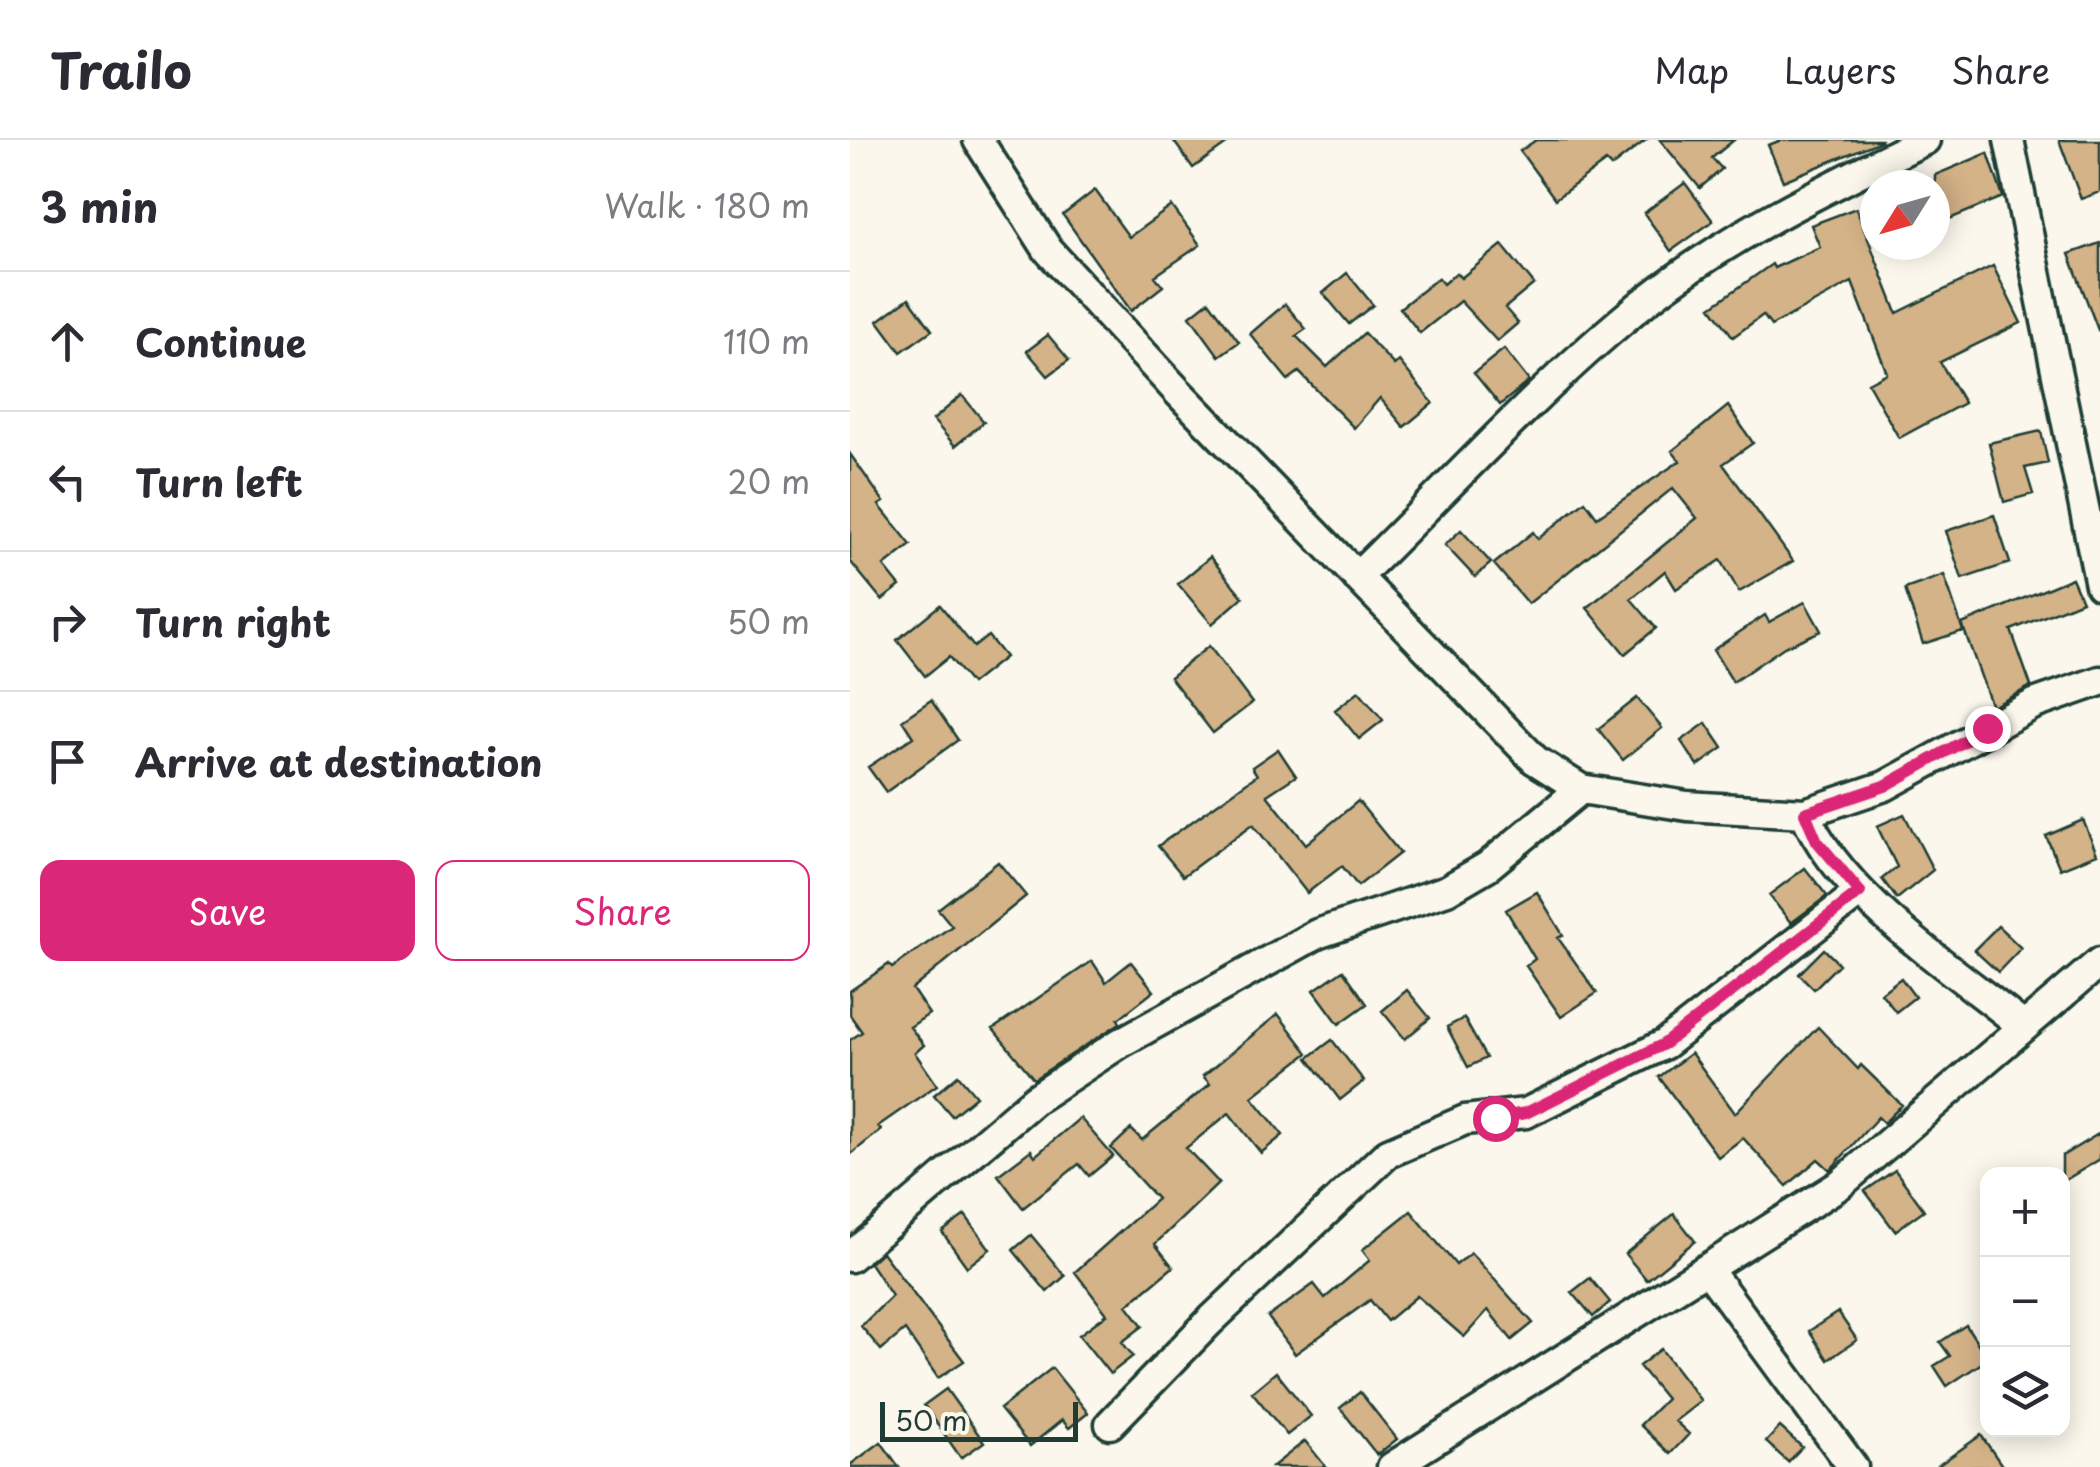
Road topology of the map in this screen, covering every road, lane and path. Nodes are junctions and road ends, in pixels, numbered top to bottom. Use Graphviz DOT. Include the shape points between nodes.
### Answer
graph roads {
  1 [pos="978,140"];
  2 [pos="1925,140"];
  3 [pos="2008,140"];
  4 [pos="1356,577"];
  5 [pos="2100,584"];
  6 [pos="2100,681"];
  7 [pos="1581,789"];
  8 [pos="1805,813"];
  9 [pos="1860,892"];
  10 [pos="2100,962"];
  11 [pos="2024,1027"];
  12 [pos="850,1257"];
  13 [pos="1708,1270"];
  14 [pos="1110,1424"];
  15 [pos="1392,1467"];
  16 [pos="1853,1467"];
  1 -- 4 [label="street" via="1048,250"];
  2 -- 4 [label="street" via="1811,195 1620,322"];
  3 -- 5 [label="street"];
  4 -- 7 [label="street" via="1535,760"];
  6 -- 8 [label="street" via="2034,704 1885,786"];
  7 -- 8 [label="street" via="1686,806"];
  7 -- 12 [label="street" via="1488,866 1446,890 1317,934 1120,1043 1035,1099"];
  8 -- 9 [label="street" via="1817,841"];
  9 -- 11 [label="street"];
  9 -- 14 [label="street" via="1664,1044 1526,1113 1465,1120 1388,1153"];
  10 -- 11 [label="street"];
  11 -- 13 [label="street" via="1838,1186"];
  13 -- 15 [label="street"];
  13 -- 16 [label="street"];
}
